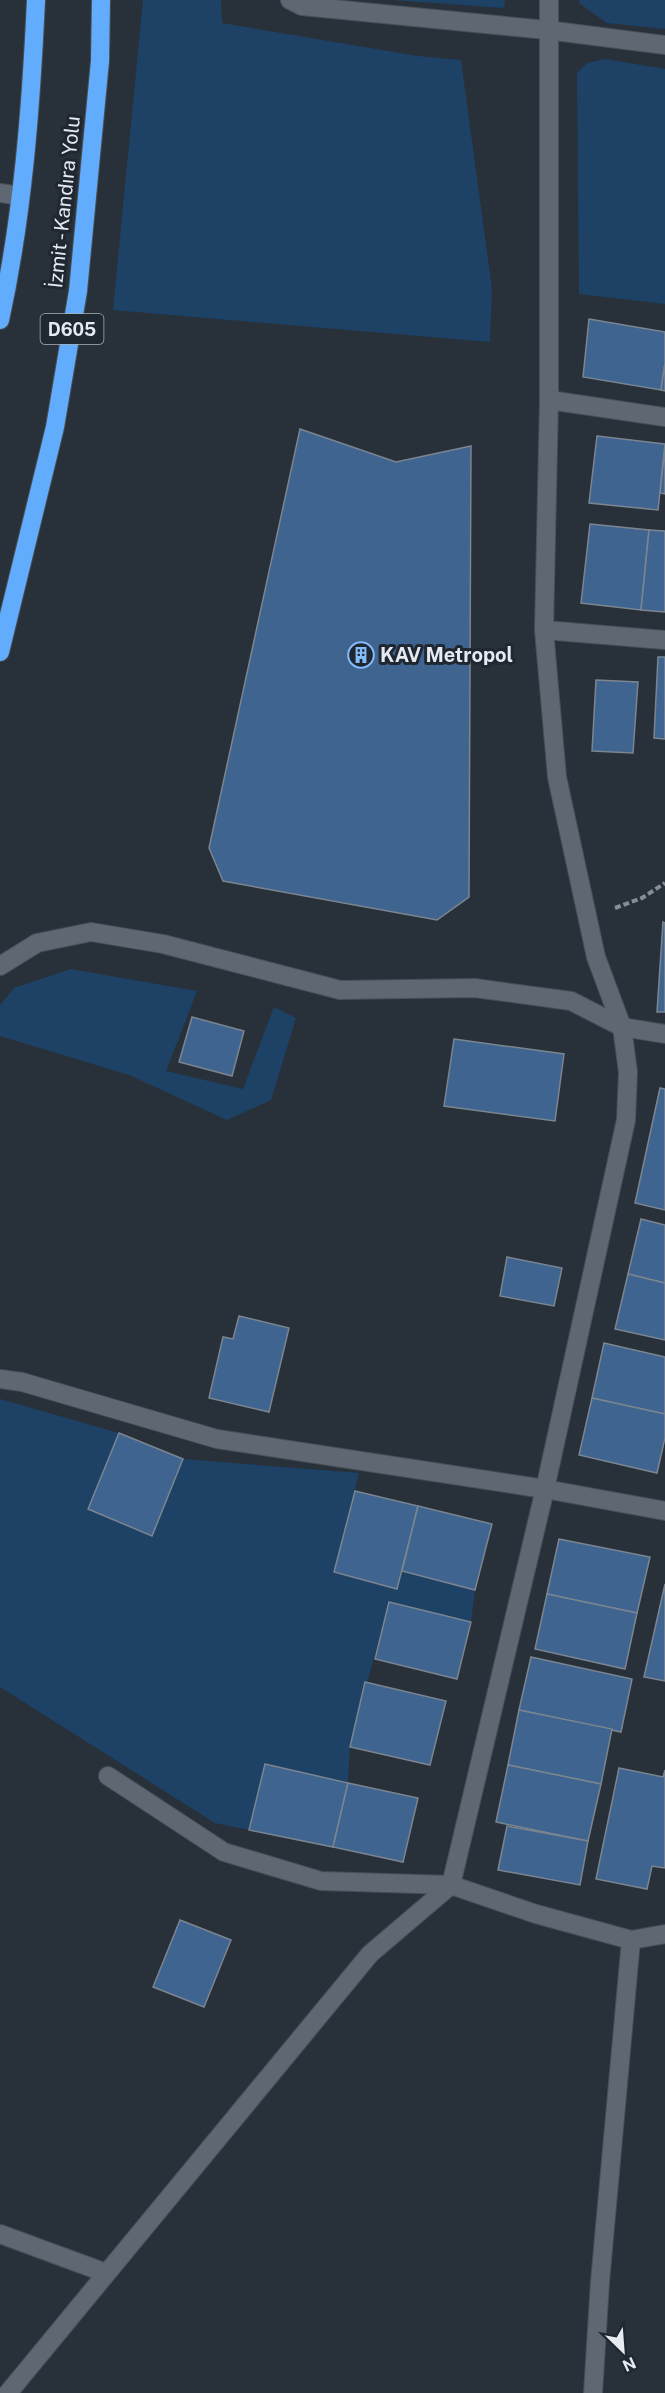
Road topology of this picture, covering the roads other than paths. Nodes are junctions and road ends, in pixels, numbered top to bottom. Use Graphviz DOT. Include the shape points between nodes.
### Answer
graph roads {
  1 [pos="36,0"];
  2 [pos="102,0"];
  3 [pos="290,0"];
  4 [pos="549,0"];
  5 [pos="547,30"];
  6 [pos="665,45"];
  7 [pos="0,193"];
  8 [pos="20,196"];
  9 [pos="0,320"];
  10 [pos="549,400"];
  11 [pos="665,417"];
  12 [pos="544,630"];
  13 [pos="665,640"];
  14 [pos="0,652"];
  15 [pos="0,966"];
  16 [pos="622,1027"];
  17 [pos="665,1034"];
  18 [pos="0,1379"];
  19 [pos="545,1489"];
  20 [pos="665,1511"];
  21 [pos="108,1776"];
  22 [pos="451,1885"];
  23 [pos="665,1934"];
  24 [pos="631,1940"];
  25 [pos="0,2234"];
  26 [pos="106,2273"];
  27 [pos="8,2393"];
  28 [pos="593,2393"];
  1 -- 8 [label="highway" via="32,94"];
  2 -- 14 [label="highway, İzmit - Kandıra Yolu / D605" via="100,61 78,291 55,427"];
  3 -- 5 [label="street" via="302,6"];
  4 -- 5 [label="street"];
  5 -- 6 [label="street"];
  5 -- 10 [label="street"];
  7 -- 8 [label="street"];
  8 -- 9 [label="highway"];
  10 -- 11 [label="street"];
  10 -- 12 [label="street"];
  12 -- 13 [label="street"];
  12 -- 16 [label="street" via="557,777 596,957"];
  15 -- 16 [label="street" via="37,943 91,932 163,944 340,990 475,988 571,1001"];
  16 -- 17 [label="street"];
  16 -- 19 [label="street" via="628,1072 626,1120"];
  18 -- 19 [label="street" via="217,1439"];
  19 -- 20 [label="street"];
  19 -- 22 [label="street"];
  21 -- 22 [label="street" via="224,1852 321,1881"];
  22 -- 24 [label="street"];
  22 -- 26 [label="street" via="370,1954"];
  23 -- 24 [label="street"];
  24 -- 28 [label="street"];
  25 -- 26 [label="street"];
  26 -- 27 [label="street"];
}
